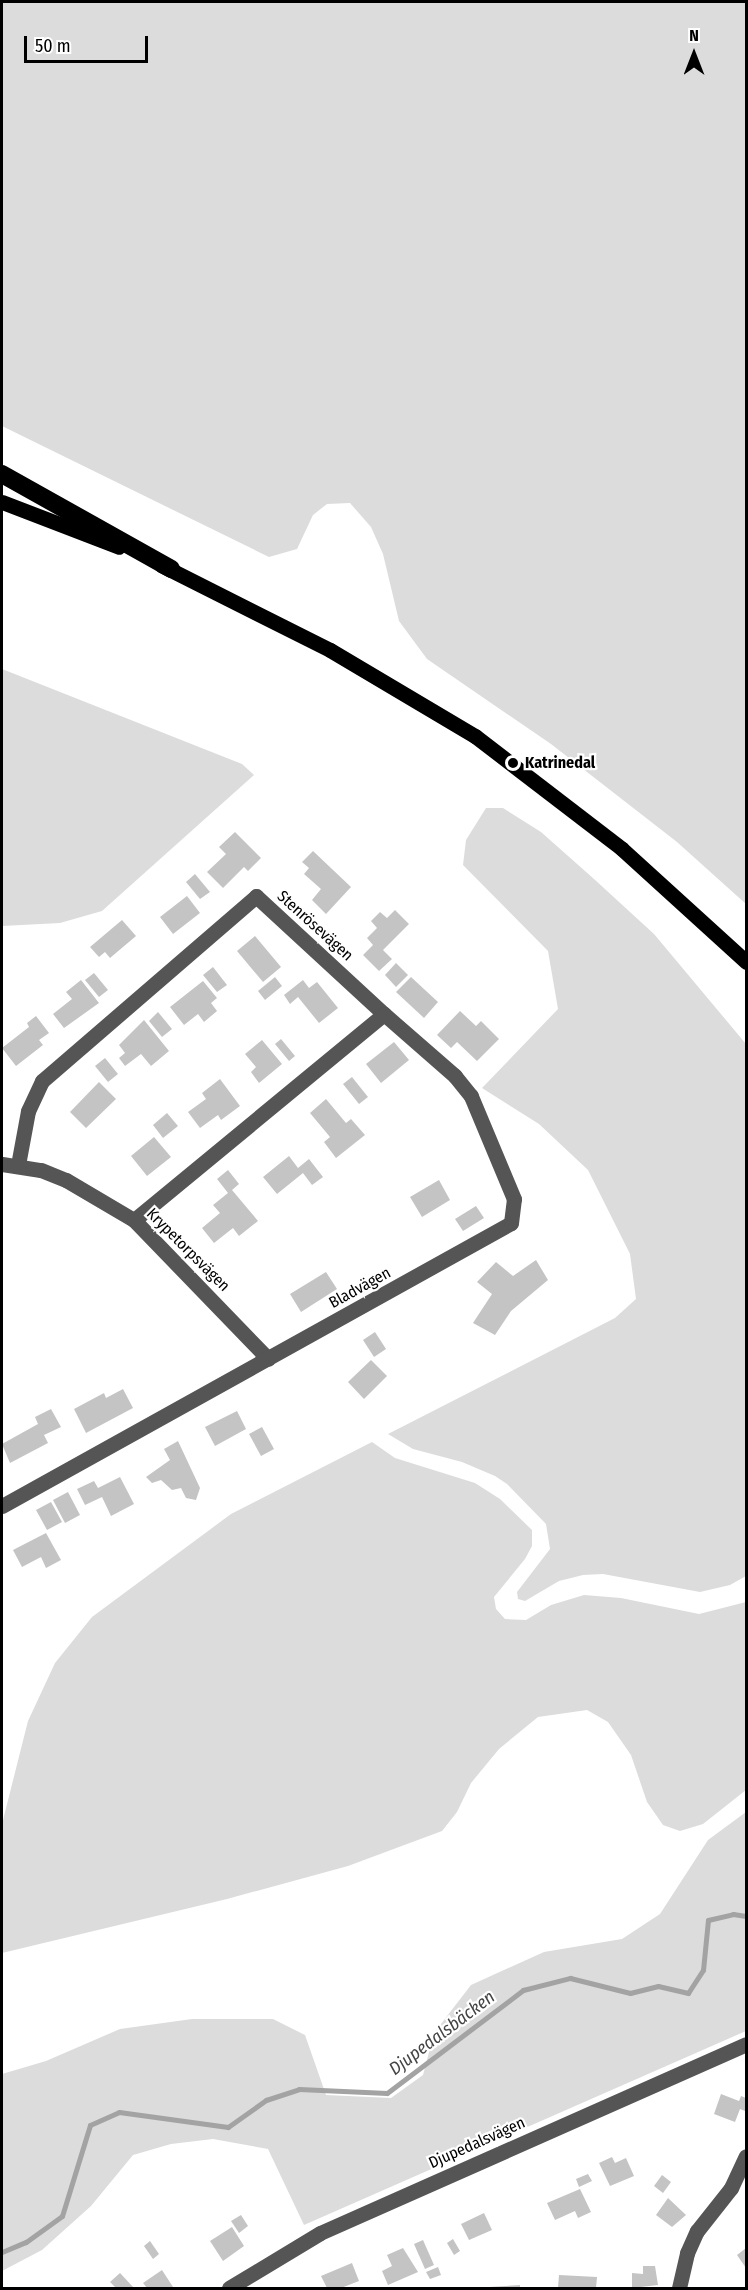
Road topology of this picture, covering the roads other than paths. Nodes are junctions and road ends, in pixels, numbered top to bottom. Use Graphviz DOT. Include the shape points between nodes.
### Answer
graph roads {
  1 [pos="2,474"];
  2 [pos="2,502"];
  3 [pos="171,570"];
  4 [pos="747,962"];
  5 [pos="384,1014"];
  6 [pos="2,1164"];
  7 [pos="18,1165"];
  8 [pos="134,1221"];
  9 [pos="268,1359"];
  10 [pos="2,1506"];
  11 [pos="747,2044"];
  12 [pos="747,2156"];
  13 [pos="229,2289"];
  14 [pos="679,2289"];
  1 -- 3 [label="highway"];
  2 -- 3 [label="main road"];
  3 -- 4 [label="main road" via="339,655 476,736 622,849"];
  5 -- 7 [label="street, Stenrösevägen" via="256,896 42,1081 28,1111"];
  5 -- 8 [label="street"];
  5 -- 9 [label="street, Bladvägen" via="471,1096 514,1199 514,1215 504,1229"];
  6 -- 7 [label="street, Krypetorpsvägen"];
  7 -- 8 [label="street, Krypetorpsvägen" via="66,1180"];
  8 -- 9 [label="street, Krypetorpsvägen"];
  9 -- 10 [label="street, Bladvägen"];
  11 -- 13 [label="street, Djupedalsvägen" via="320,2233"];
  12 -- 14 [label="street" via="731,2188 697,2231 687,2253"];
}
